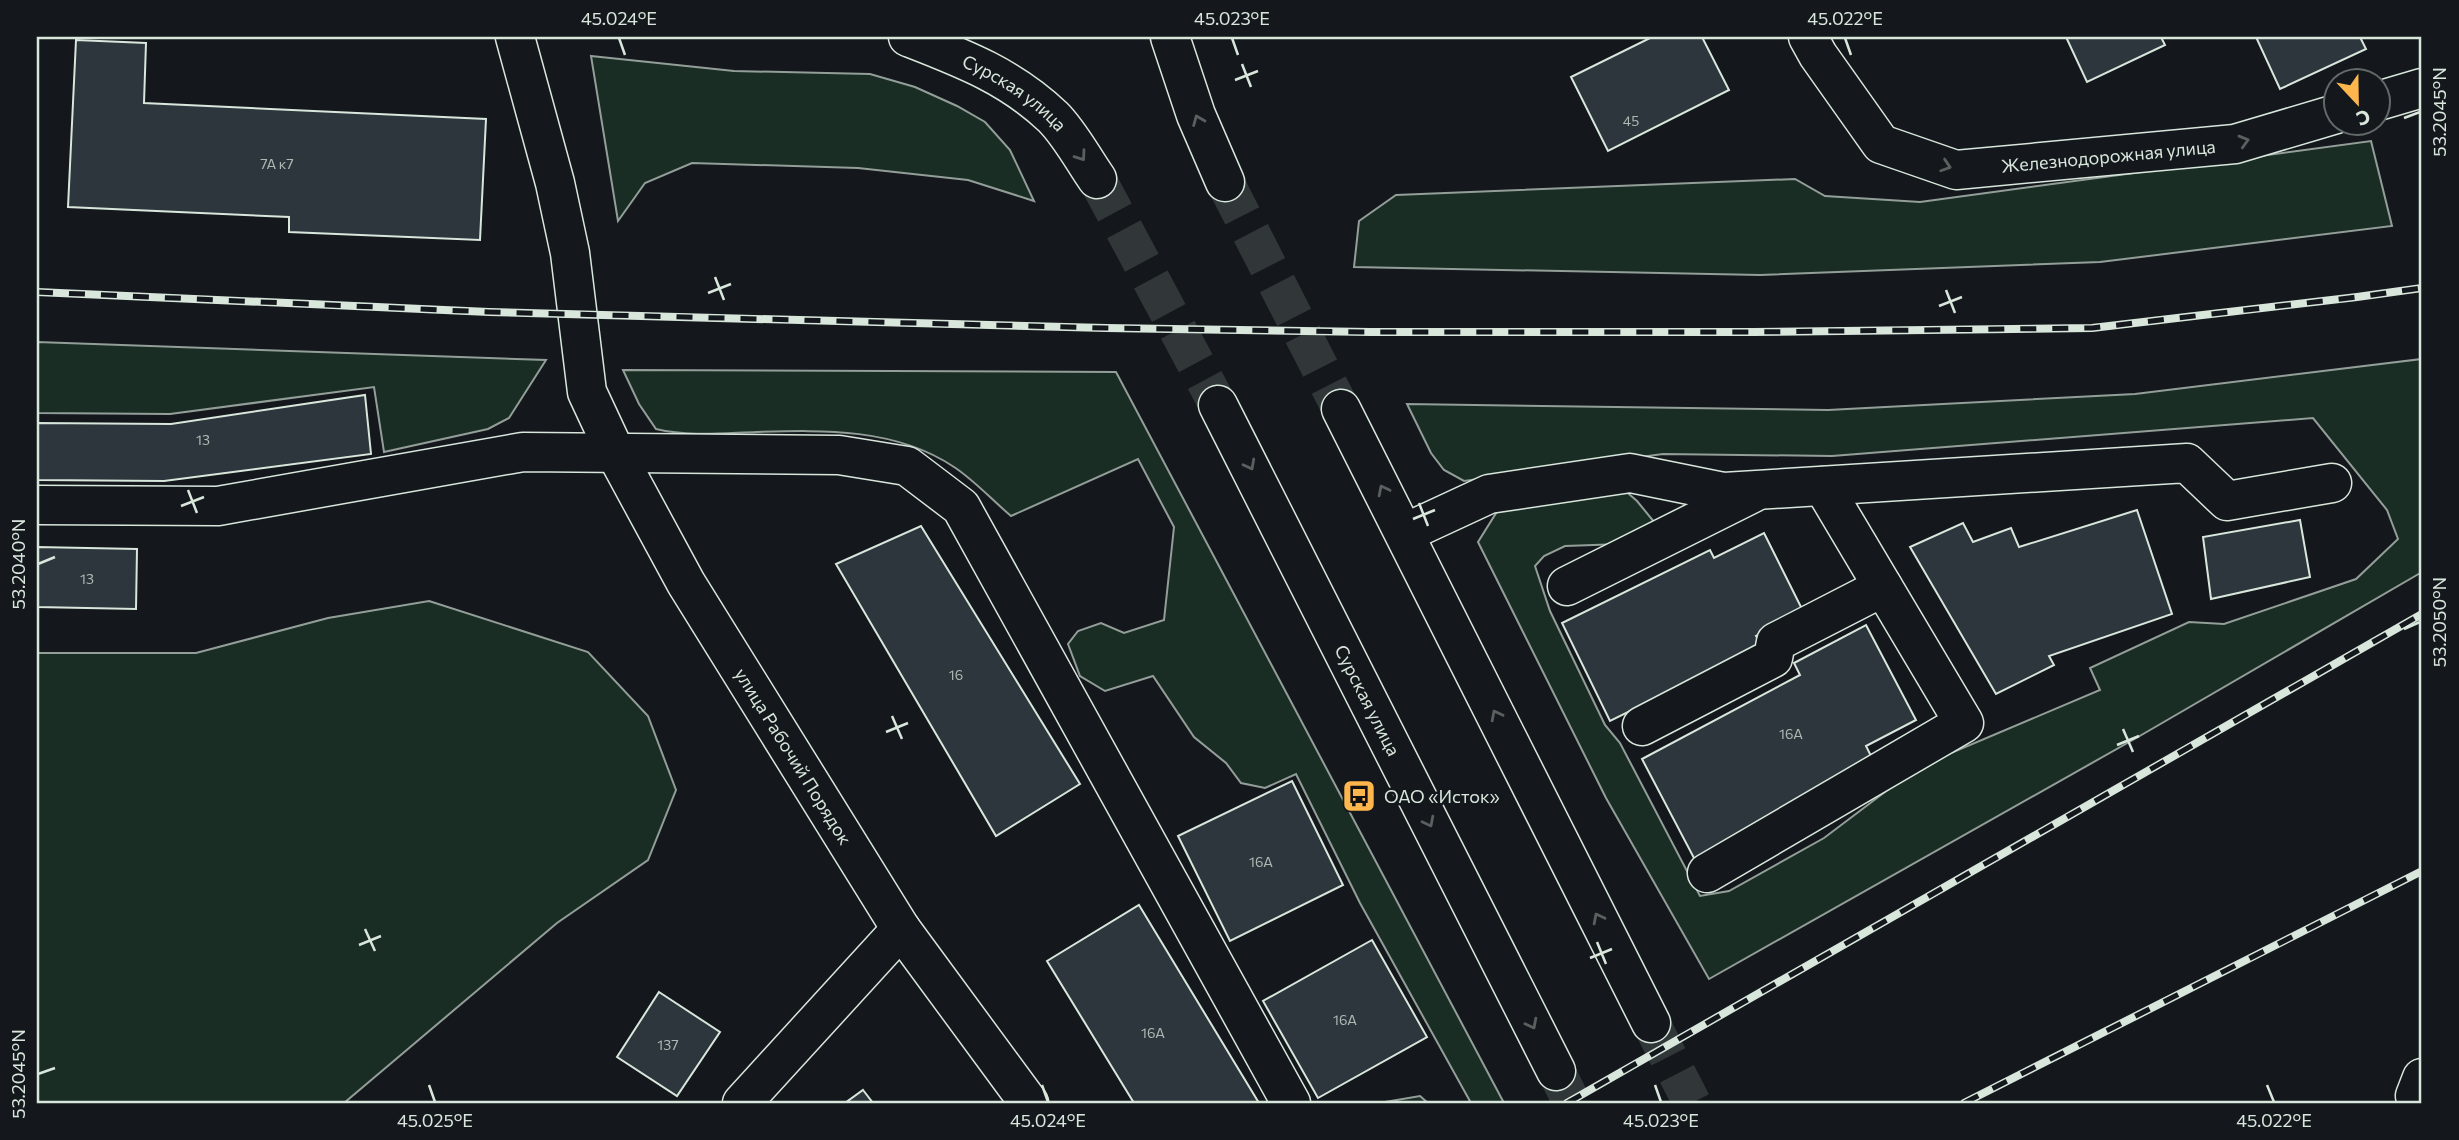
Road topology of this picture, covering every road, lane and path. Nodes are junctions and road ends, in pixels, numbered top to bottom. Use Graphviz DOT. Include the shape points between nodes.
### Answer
graph roads {
  1 [pos="515,37"];
  2 [pos="908,37"];
  3 [pos="1170,37"];
  4 [pos="1808,37"];
  5 [pos="2422,88"];
  6 [pos="2392,97"];
  7 [pos="2322,118"];
  8 [pos="1097,179"];
  9 [pos="1225,182"];
  10 [pos="1218,405"];
  11 [pos="1341,409"];
  12 [pos="615,452"];
  13 [pos="2332,483"];
  14 [pos="1823,486"];
  15 [pos="1761,489"];
  16 [pos="37,505"];
  17 [pos="1405,533"];
  18 [pos="1567,586"];
  19 [pos="1883,587"];
  20 [pos="1642,726"];
  21 [pos="1707,873"];
  22 [pos="901,929"];
  23 [pos="1651,1023"];
  24 [pos="1556,1072"];
  25 [pos="742,1103"];
  26 [pos="1029,1103"];
  27 [pos="1291,1103"];
  1 -- 12 [label="street, улица Рабочий Порядок" via="570,253 587,392"];
  2 -- 8 [label="street, Сурская улица, one-way" via="981,65 1018,89 1054,118"];
  9 -- 3 [label="street, one-way"];
  4 -- 7 [label="street, Железнодорожная улица, one-way" via="1881,144 1956,170 2235,144"];
  5 -- 6 [label="street"];
  10 -- 24 [label="street, Сурская улица, one-way"];
  17 -- 11 [label="street, one-way"];
  12 -- 16 [label="street" via="523,452 218,506"];
  12 -- 22 [label="street, улица Рабочий Порядок" via="686,583"];
  12 -- 27 [label="street" via="839,455 907,466 961,507"];
  13 -- 14 [label="street" via="2227,501 2187,463"];
  14 -- 15 [label="street"];
  14 -- 19 [label="street"];
  15 -- 17 [label="street" via="1724,492 1630,473 1489,494"];
  15 -- 18 [label="street"];
  23 -- 17 [label="street, one-way"];
  19 -- 20 [label="street" via="1776,642 1773,658"];
  19 -- 21 [label="street" via="1964,723"];
  22 -- 25 [label="street"];
  22 -- 26 [label="street, улица Рабочий Порядок"];
}
